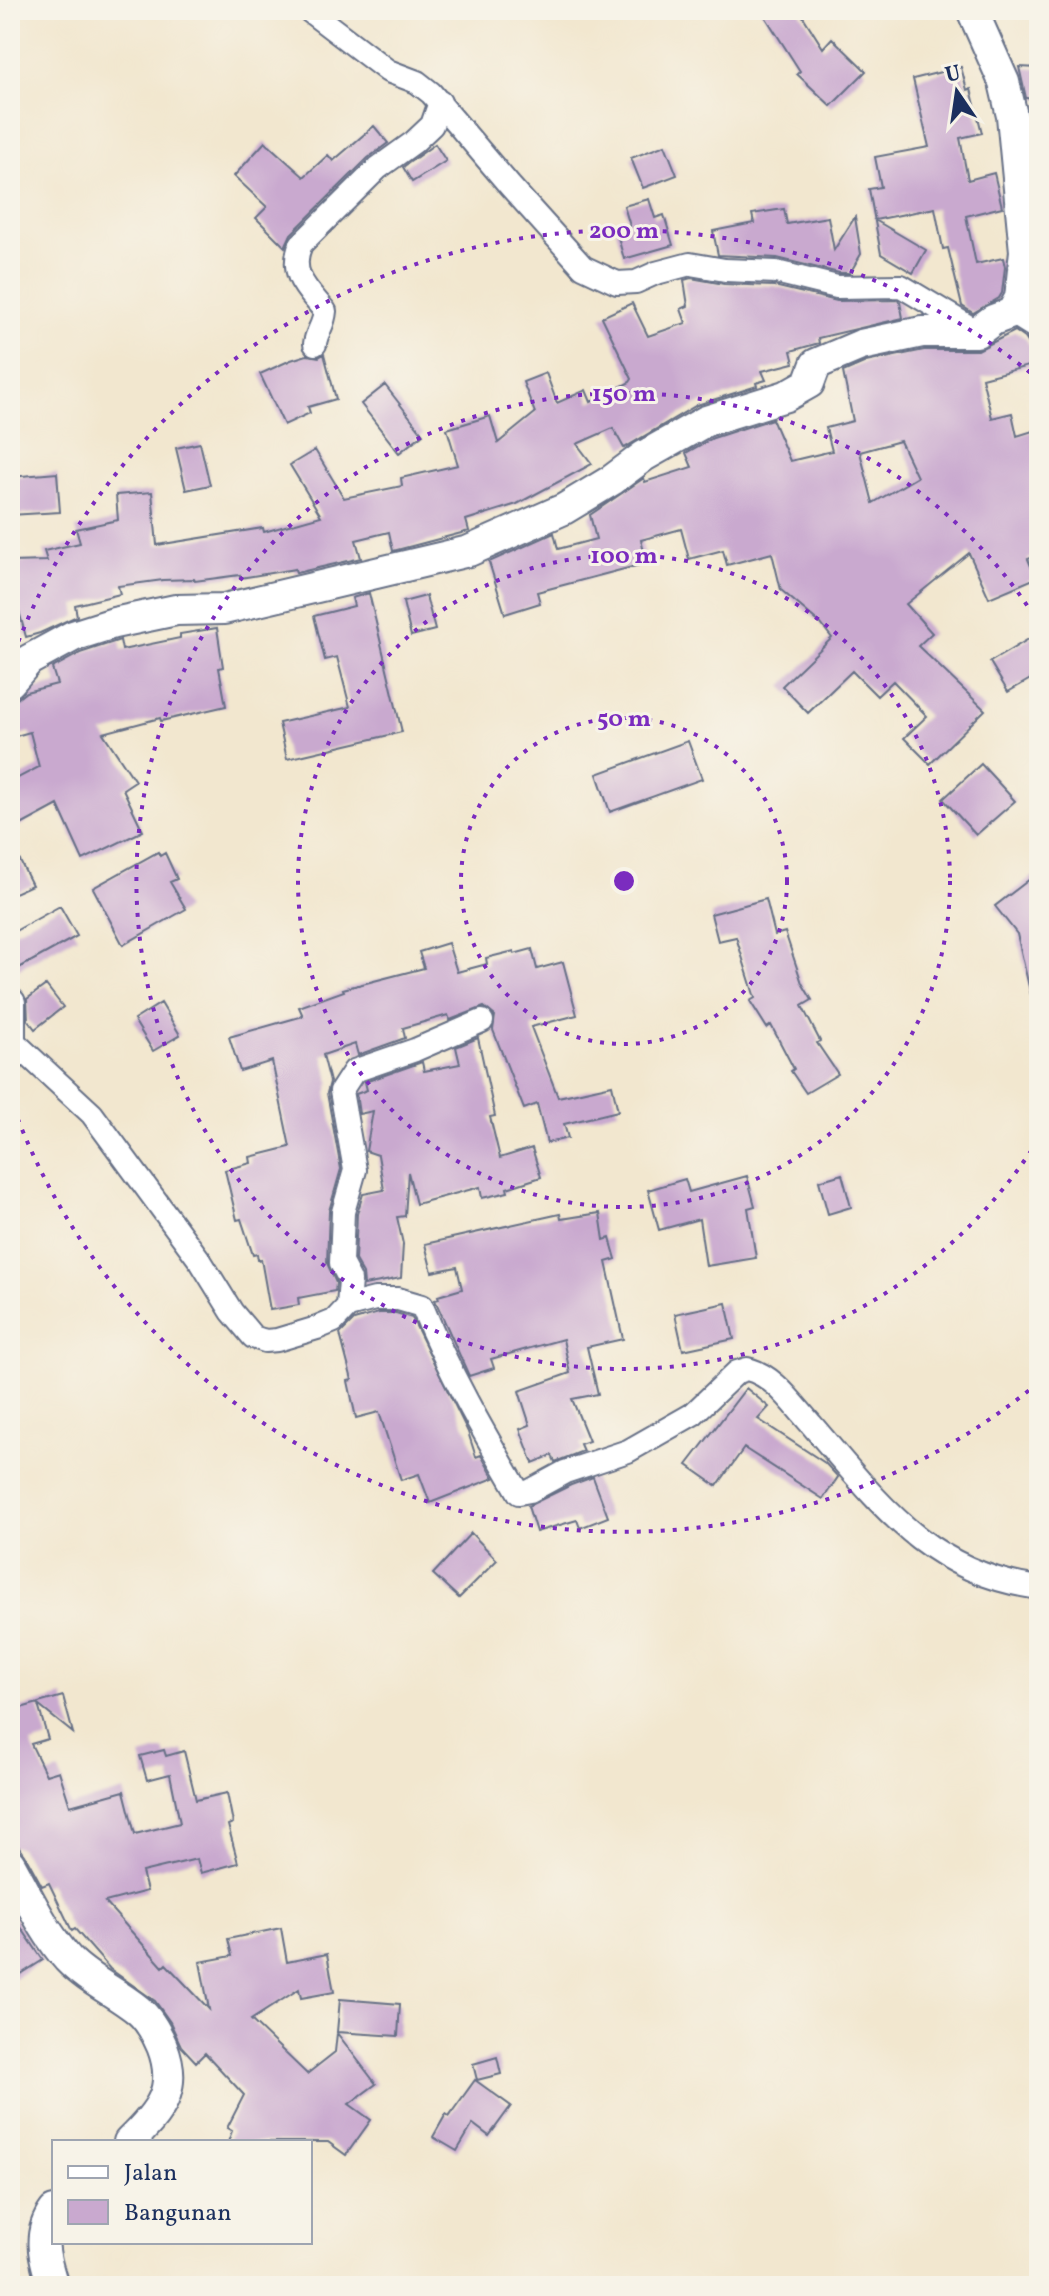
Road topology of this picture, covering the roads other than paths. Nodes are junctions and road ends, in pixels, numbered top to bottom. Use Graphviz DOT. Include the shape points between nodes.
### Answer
graph roads {
  1 [pos="308,10"];
  2 [pos="972,10"];
  3 [pos="440,102"];
  4 [pos="1012,313"];
  5 [pos="977,332"];
  6 [pos="1039,335"];
  7 [pos="315,344"];
  8 [pos="10,682"];
  9 [pos="10,1003"];
  10 [pos="482,1021"];
  11 [pos="11,1049"];
  12 [pos="348,1306"];
  13 [pos="1039,1588"];
  14 [pos="10,1864"];
  15 [pos="131,2140"];
  16 [pos="52,2215"];
  17 [pos="53,2286"];
  1 -- 3 [label="street" via="388,71 417,82"];
  2 -- 4 [label="street" via="1004,82 1016,147 1025,251 1020,298"];
  3 -- 5 [label="street" via="583,267 617,283 690,264 776,272 837,287 901,286"];
  3 -- 7 [label="street" via="432,125 378,168 301,244 295,257 299,278 325,311"];
  4 -- 5 [label="street"];
  4 -- 6 [label="street"];
  5 -- 8 [label="street" via="922,332 861,345 816,364 809,383 786,396 706,421 564,509 469,551 224,609 176,610 114,623 73,636 29,660"];
  9 -- 11 [label="street"];
  10 -- 12 [label="street" via="354,1071 341,1091 355,1170 343,1212 341,1263 350,1280"];
  11 -- 12 [label="street" via="92,1114 253,1337 277,1340 317,1328 334,1321"];
  12 -- 13 [label="street" via="398,1299 422,1306 477,1421 519,1493 628,1451 693,1414 737,1372 747,1369 784,1393 880,1504 915,1536 964,1568"];
  14 -- 15 [label="street" via="70,1961 137,2010 158,2036 170,2070 168,2090 149,2123"];
  16 -- 17 [label="street" via="43,2232 43,2255"];
}
